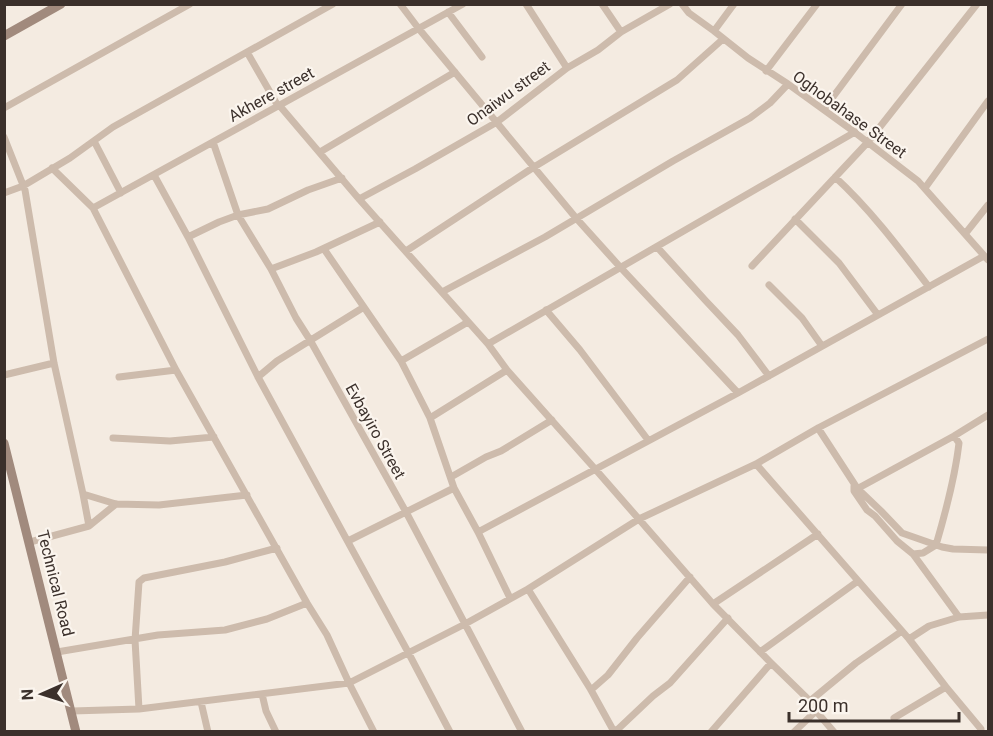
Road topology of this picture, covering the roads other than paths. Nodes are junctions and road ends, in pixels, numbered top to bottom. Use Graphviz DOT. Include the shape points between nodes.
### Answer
graph roads {
  1 [pos="61,4"];
  2 [pos="190,4"];
  3 [pos="333,4"];
  4 [pos="400,4"];
  5 [pos="463,4"];
  6 [pos="526,4"];
  7 [pos="602,4"];
  8 [pos="670,4"];
  9 [pos="682,4"];
  10 [pos="734,4"];
  11 [pos="816,4"];
  12 [pos="902,4"];
  13 [pos="977,4"];
  14 [pos="448,12"];
  15 [pos="419,29"];
  16 [pos="714,31"];
  17 [pos="621,32"];
  18 [pos="4,36"];
  19 [pos="723,39"];
  20 [pos="247,52"];
  21 [pos="482,57"];
  22 [pos="567,68"];
  23 [pos="766,71"];
  24 [pos="455,72"];
  25 [pos="788,84"];
  26 [pos="988,101"];
  27 [pos="278,105"];
  28 [pos="4,108"];
  29 [pos="824,110"];
  30 [pos="497,122"];
  31 [pos="855,132"];
  32 [pos="4,137"];
  33 [pos="94,141"];
  34 [pos="213,142"];
  35 [pos="868,142"];
  36 [pos="320,152"];
  37 [pos="534,167"];
  38 [pos="52,168"];
  39 [pos="154,175"];
  40 [pos="835,177"];
  41 [pos="342,178"];
  42 [pos="23,186"];
  43 [pos="925,188"];
  44 [pos="4,193"];
  45 [pos="121,193"];
  46 [pos="359,199"];
  47 [pos="988,205"];
  48 [pos="93,208"];
  49 [pos="238,215"];
  50 [pos="576,218"];
  51 [pos="795,219"];
  52 [pos="380,222"];
  53 [pos="965,234"];
  54 [pos="188,237"];
  55 [pos="657,247"];
  56 [pos="324,249"];
  57 [pos="405,251"];
  58 [pos="986,258"];
  59 [pos="752,266"];
  60 [pos="621,268"];
  61 [pos="271,269"];
  62 [pos="769,285"];
  63 [pos="929,287"];
  64 [pos="442,292"];
  65 [pos="364,307"];
  66 [pos="546,310"];
  67 [pos="878,315"];
  68 [pos="468,322"];
  69 [pos="988,339"];
  70 [pos="310,340"];
  71 [pos="488,344"];
  72 [pos="822,346"];
  73 [pos="401,361"];
  74 [pos="54,363"];
  75 [pos="176,370"];
  76 [pos="507,370"];
  77 [pos="4,375"];
  78 [pos="119,376"];
  79 [pos="258,376"];
  80 [pos="769,376"];
  81 [pos="738,393"];
  82 [pos="988,415"];
  83 [pos="430,418"];
  84 [pos="552,420"];
  85 [pos="818,428"];
  86 [pos="954,436"];
  87 [pos="214,437"];
  88 [pos="113,438"];
  89 [pos="648,440"];
  90 [pos="4,443"];
  91 [pos="756,464"];
  92 [pos="596,470"];
  93 [pos="451,477"];
  94 [pos="454,488"];
  95 [pos="855,488"];
  96 [pos="83,494"];
  97 [pos="247,495"];
  98 [pos="116,504"];
  99 [pos="406,512"];
  100 [pos="639,519"];
  101 [pos="89,526"];
  102 [pos="478,532"];
  103 [pos="818,534"];
  104 [pos="348,541"];
  105 [pos="30,542"];
  106 [pos="936,545"];
  107 [pos="277,548"];
  108 [pos="988,550"];
  109 [pos="913,554"];
  110 [pos="690,577"];
  111 [pos="858,581"];
  112 [pos="528,588"];
  113 [pos="510,598"];
  114 [pos="307,603"];
  115 [pos="713,604"];
  116 [pos="988,615"];
  117 [pos="959,616"];
  118 [pos="728,618"];
  119 [pos="465,624"];
  120 [pos="902,632"];
  121 [pos="909,639"];
  122 [pos="135,640"];
  123 [pos="57,652"];
  124 [pos="408,652"];
  125 [pos="760,652"];
  126 [pos="771,663"];
  127 [pos="349,683"];
  128 [pos="946,687"];
  129 [pos="591,690"];
  130 [pos="262,694"];
  131 [pos="810,701"];
  132 [pos="201,702"];
  133 [pos="139,709"];
  134 [pos="72,711"];
  135 [pos="816,711"];
  136 [pos="894,718"];
  137 [pos="613,730"];
  138 [pos="76,732"];
  139 [pos="208,732"];
  140 [pos="276,732"];
  141 [pos="374,732"];
  142 [pos="450,732"];
  143 [pos="522,732"];
  144 [pos="711,732"];
  145 [pos="794,732"];
  146 [pos="834,732"];
  147 [pos="981,732"];
  1 -- 18 [label="street"];
  2 -- 28 [label="street"];
  3 -- 20 [label="street"];
  4 -- 15 [label="street"];
  5 -- 14 [label="street, Akhere street"];
  6 -- 22 [label="street"];
  7 -- 17 [label="street"];
  8 -- 17 [label="street, Onaiwu street"];
  9 -- 16 [label="street, Oghobahase Street"];
  10 -- 16 [label="street"];
  11 -- 23 [label="street"];
  12 -- 29 [label="street"];
  13 -- 35 [label="street"];
  14 -- 15 [label="street, Akhere street"];
  14 -- 21 [label="street"];
  15 -- 24 [label="street"];
  15 -- 27 [label="street, Akhere street"];
  16 -- 19 [label="street, Oghobahase Street"];
  17 -- 22 [label="street, Onaiwu street"];
  19 -- 23 [label="street, Oghobahase Street"];
  19 -- 37 [label="street" via="677,80"];
  20 -- 27 [label="street"];
  20 -- 33 [label="street"];
  22 -- 30 [label="street, Onaiwu street"];
  23 -- 25 [label="street, Oghobahase Street"];
  24 -- 30 [label="street"];
  24 -- 36 [label="street"];
  25 -- 29 [label="street, Oghobahase Street"];
  25 -- 50 [label="street" via="750,117"];
  26 -- 43 [label="street"];
  27 -- 34 [label="street, Akhere street"];
  27 -- 36 [label="street"];
  29 -- 31 [label="street, Oghobahase Street"];
  30 -- 37 [label="street"];
  30 -- 46 [label="street, Onaiwu street"];
  31 -- 35 [label="street, Oghobahase Street"];
  31 -- 55 [label="street"];
  32 -- 42 [label="street"];
  33 -- 38 [label="street"];
  33 -- 45 [label="street"];
  34 -- 39 [label="street, Akhere street"];
  34 -- 49 [label="street, Evbayiro Street"];
  35 -- 40 [label="street"];
  35 -- 43 [label="street, Oghobahase Street"];
  36 -- 41 [label="street"];
  37 -- 50 [label="street"];
  37 -- 57 [label="street"];
  38 -- 42 [label="street"];
  38 -- 48 [label="street"];
  39 -- 45 [label="street, Akhere street"];
  39 -- 54 [label="street"];
  40 -- 51 [label="street"];
  40 -- 63 [label="street"];
  41 -- 46 [label="street"];
  41 -- 49 [label="street" via="268,209"];
  42 -- 44 [label="street"];
  42 -- 74 [label="street"];
  43 -- 53 [label="street, Oghobahase Street"];
  45 -- 48 [label="street, Akhere street"];
  46 -- 52 [label="street"];
  47 -- 53 [label="street"];
  48 -- 75 [label="street"];
  49 -- 54 [label="street"];
  49 -- 61 [label="street, Evbayiro Street"];
  50 -- 60 [label="street"];
  50 -- 64 [label="street"];
  51 -- 59 [label="street"];
  51 -- 67 [label="street" via="839,263"];
  52 -- 56 [label="street"];
  52 -- 57 [label="street"];
  53 -- 58 [label="street, Oghobahase Street"];
  54 -- 79 [label="street"];
  55 -- 60 [label="street"];
  55 -- 80 [label="street" via="738,335"];
  56 -- 61 [label="street"];
  56 -- 65 [label="street"];
  57 -- 64 [label="street"];
  58 -- 63 [label="street"];
  60 -- 66 [label="street"];
  60 -- 81 [label="street"];
  61 -- 70 [label="street, Evbayiro Street"];
  62 -- 72 [label="street" via="802,318"];
  63 -- 67 [label="street"];
  64 -- 68 [label="street"];
  65 -- 70 [label="street"];
  65 -- 73 [label="street"];
  66 -- 71 [label="street"];
  66 -- 89 [label="street"];
  67 -- 72 [label="street"];
  68 -- 71 [label="street"];
  68 -- 73 [label="street"];
  69 -- 85 [label="street"];
  70 -- 79 [label="street"];
  70 -- 99 [label="street, Evbayiro Street"];
  71 -- 76 [label="street"];
  72 -- 80 [label="street"];
  73 -- 83 [label="street"];
  74 -- 77 [label="street"];
  74 -- 96 [label="street"];
  75 -- 78 [label="street"];
  75 -- 87 [label="street"];
  76 -- 83 [label="street"];
  76 -- 84 [label="street"];
  79 -- 104 [label="street"];
  80 -- 81 [label="street"];
  81 -- 89 [label="street"];
  82 -- 86 [label="street"];
  83 -- 93 [label="street"];
  84 -- 92 [label="street"];
  84 -- 93 [label="street"];
  85 -- 91 [label="street"];
  85 -- 95 [label="street"];
  86 -- 95 [label="street"];
  86 -- 106 [label="street" via="960,443 958,458"];
  87 -- 88 [label="street" via="170,441"];
  87 -- 97 [label="street"];
  89 -- 92 [label="street"];
  90 -- 105 [label="street, Technical Road"];
  91 -- 100 [label="street"];
  91 -- 103 [label="street"];
  92 -- 100 [label="street"];
  92 -- 102 [label="street"];
  93 -- 94 [label="street"];
  94 -- 99 [label="street"];
  94 -- 102 [label="street"];
  95 -- 106 [label="street" via="902,533"];
  95 -- 109 [label="street" via="867,510"];
  96 -- 98 [label="street"];
  96 -- 101 [label="street"];
  97 -- 98 [label="street" via="159,505"];
  97 -- 107 [label="street"];
  98 -- 101 [label="street"];
  99 -- 104 [label="street"];
  99 -- 119 [label="street, Evbayiro Street"];
  100 -- 110 [label="street"];
  100 -- 112 [label="street"];
  101 -- 105 [label="street"];
  102 -- 113 [label="street"];
  103 -- 111 [label="street"];
  103 -- 115 [label="street"];
  104 -- 124 [label="street"];
  105 -- 123 [label="street, Technical Road"];
  106 -- 108 [label="street"];
  106 -- 109 [label="street"];
  107 -- 114 [label="street"];
  107 -- 122 [label="street" via="144,578 139,582"];
  109 -- 117 [label="street"];
  110 -- 115 [label="street"];
  110 -- 129 [label="street"];
  111 -- 120 [label="street"];
  111 -- 125 [label="street"];
  112 -- 113 [label="street"];
  112 -- 129 [label="street"];
  113 -- 119 [label="street"];
  114 -- 122 [label="street" via="225,630"];
  114 -- 127 [label="street" via="327,634"];
  115 -- 118 [label="street"];
  116 -- 117 [label="street"];
  117 -- 121 [label="street" via="929,626"];
  118 -- 125 [label="street"];
  118 -- 137 [label="street" via="670,683"];
  119 -- 124 [label="street"];
  119 -- 143 [label="street, Evbayiro Street"];
  120 -- 121 [label="street"];
  120 -- 131 [label="street"];
  121 -- 128 [label="street"];
  122 -- 123 [label="street"];
  122 -- 133 [label="street"];
  123 -- 134 [label="street, Technical Road"];
  124 -- 127 [label="street"];
  124 -- 142 [label="street"];
  125 -- 126 [label="street"];
  126 -- 131 [label="street"];
  126 -- 144 [label="street"];
  127 -- 130 [label="street"];
  127 -- 141 [label="street"];
  128 -- 136 [label="street"];
  128 -- 147 [label="street"];
  129 -- 137 [label="street"];
  130 -- 132 [label="street"];
  130 -- 140 [label="street"];
  131 -- 135 [label="street"];
  132 -- 133 [label="street"];
  132 -- 139 [label="street"];
  133 -- 134 [label="street"];
  134 -- 138 [label="street, Technical Road"];
  135 -- 145 [label="street"];
  135 -- 146 [label="street"];
}
